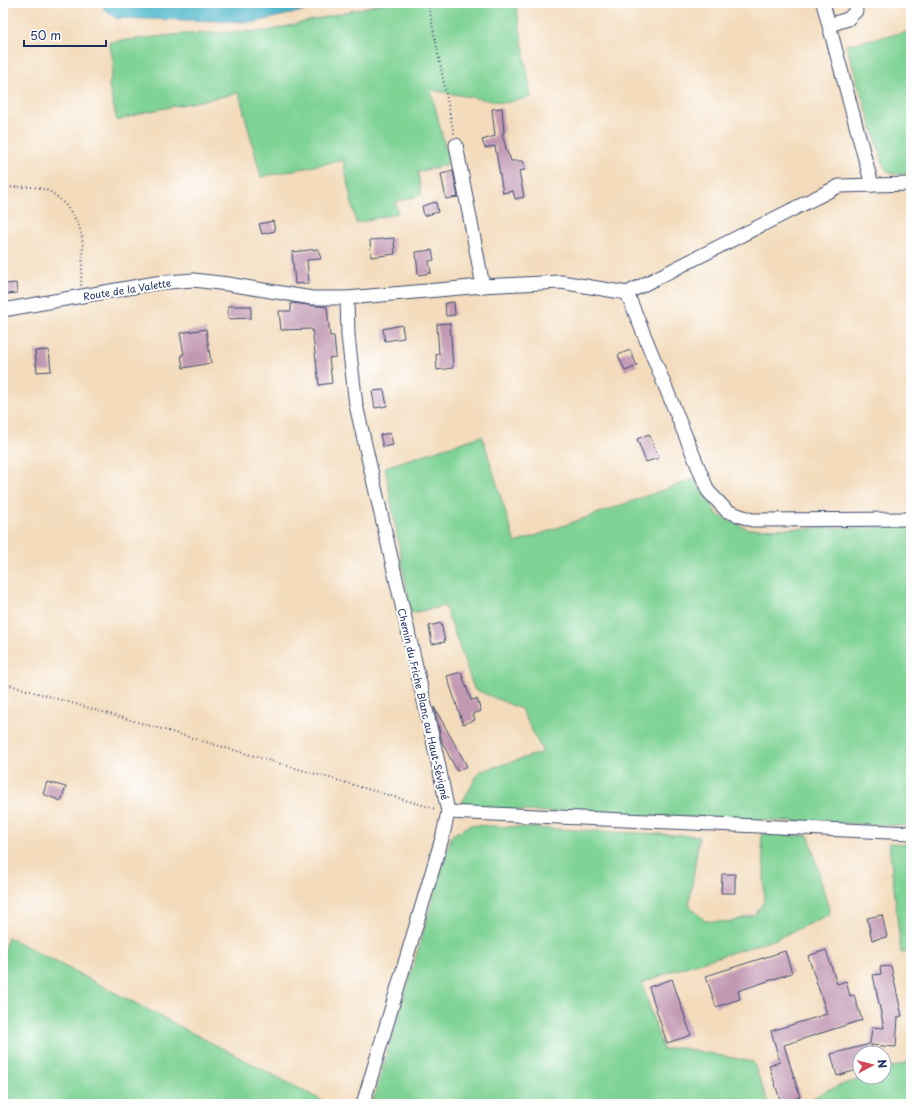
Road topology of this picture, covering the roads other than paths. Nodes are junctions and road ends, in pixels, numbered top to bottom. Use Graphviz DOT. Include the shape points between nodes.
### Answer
graph roads {
  1 [pos="823,3"];
  2 [pos="854,3"];
  3 [pos="829,25"];
  4 [pos="456,145"];
  5 [pos="911,184"];
  6 [pos="872,185"];
  7 [pos="483,286"];
  8 [pos="627,293"];
  9 [pos="347,298"];
  10 [pos="3,310"];
  11 [pos="911,519"];
  12 [pos="448,812"];
  13 [pos="911,833"];
  14 [pos="363,1104"];
  1 -- 3 [label="street"];
  2 -- 3 [label="street" via="856,10 848,19"];
  3 -- 6 [label="street"];
  4 -- 7 [label="street"];
  5 -- 6 [label="street"];
  6 -- 8 [label="street" via="839,186"];
  7 -- 8 [label="street, Route de la Valette" via="561,282"];
  7 -- 9 [label="street, Route de la Valette"];
  8 -- 11 [label="street" via="708,491 727,511 752,520"];
  9 -- 10 [label="street, Route de la Valette" via="312,298 193,280 156,283"];
  9 -- 12 [label="street, Chemin du Friche Blanc au Haut-Sévigné" via="348,336 356,405"];
  12 -- 13 [label="street"];
  12 -- 14 [label="street, Chemin du Friche Blanc au Haut-Sévigné"];
}
